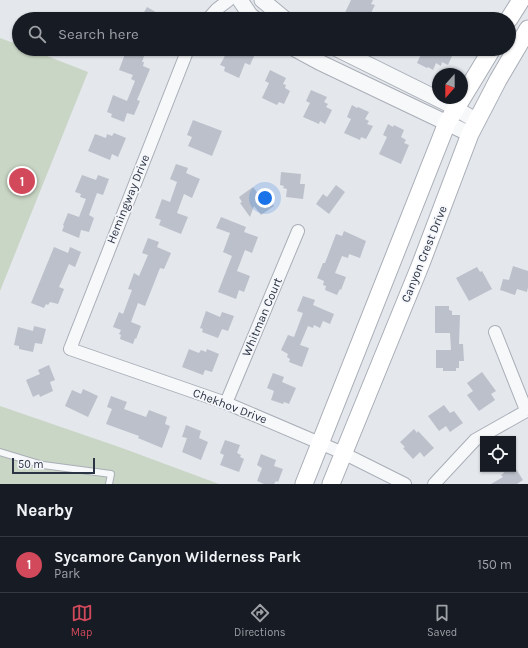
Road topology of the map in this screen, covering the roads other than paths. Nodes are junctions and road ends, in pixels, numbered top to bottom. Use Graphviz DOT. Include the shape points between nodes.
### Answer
graph roads {
  1 [pos="229,0"];
  2 [pos="240,0"];
  3 [pos="262,0"];
  4 [pos="521,0"];
  5 [pos="214,12"];
  6 [pos="248,12"];
  7 [pos="277,12"];
  8 [pos="513,12"];
  9 [pos="528,30"];
  10 [pos="516,50"];
  11 [pos="185,56"];
  12 [pos="308,56"];
  13 [pos="352,56"];
  14 [pos="488,56"];
  15 [pos="512,56"];
  16 [pos="451,116"];
  17 [pos="474,128"];
  18 [pos="298,231"];
  19 [pos="495,332"];
  20 [pos="70,350"];
  21 [pos="226,403"];
  22 [pos="527,410"];
  23 [pos="320,443"];
  24 [pos="0,452"];
  25 [pos="343,453"];
  26 [pos="109,484"];
  27 [pos="304,484"];
  28 [pos="330,484"];
  29 [pos="405,484"];
  30 [pos="434,484"];
  1 -- 5 [label="street"];
  2 -- 6 [label="street"];
  3 -- 7 [label="street"];
  4 -- 8 [label="main road"];
  9 -- 10 [label="main road, Canyon Crest Drive"];
  11 -- 20 [label="street, Hemingway Drive"];
  12 -- 16 [label="street"];
  13 -- 16 [label="street" via="391,75"];
  14 -- 16 [label="main road"];
  15 -- 17 [label="main road, Canyon Crest Drive"];
  16 -- 17 [label="street"];
  16 -- 23 [label="main road"];
  17 -- 25 [label="main road, Canyon Crest Drive"];
  18 -- 21 [label="street, Whitman Court"];
  19 -- 22 [label="street"];
  20 -- 21 [label="street, Chekhov Drive"];
  21 -- 23 [label="street, Chekhov Drive"];
  22 -- 30 [label="street" via="475,440"];
  23 -- 25 [label="street, Chekhov Drive"];
  23 -- 27 [label="main road"];
  24 -- 26 [label="lane" via="43,465 111,474"];
  25 -- 28 [label="main road, Canyon Crest Drive"];
  25 -- 29 [label="street, Chekhov Drive"];
}
